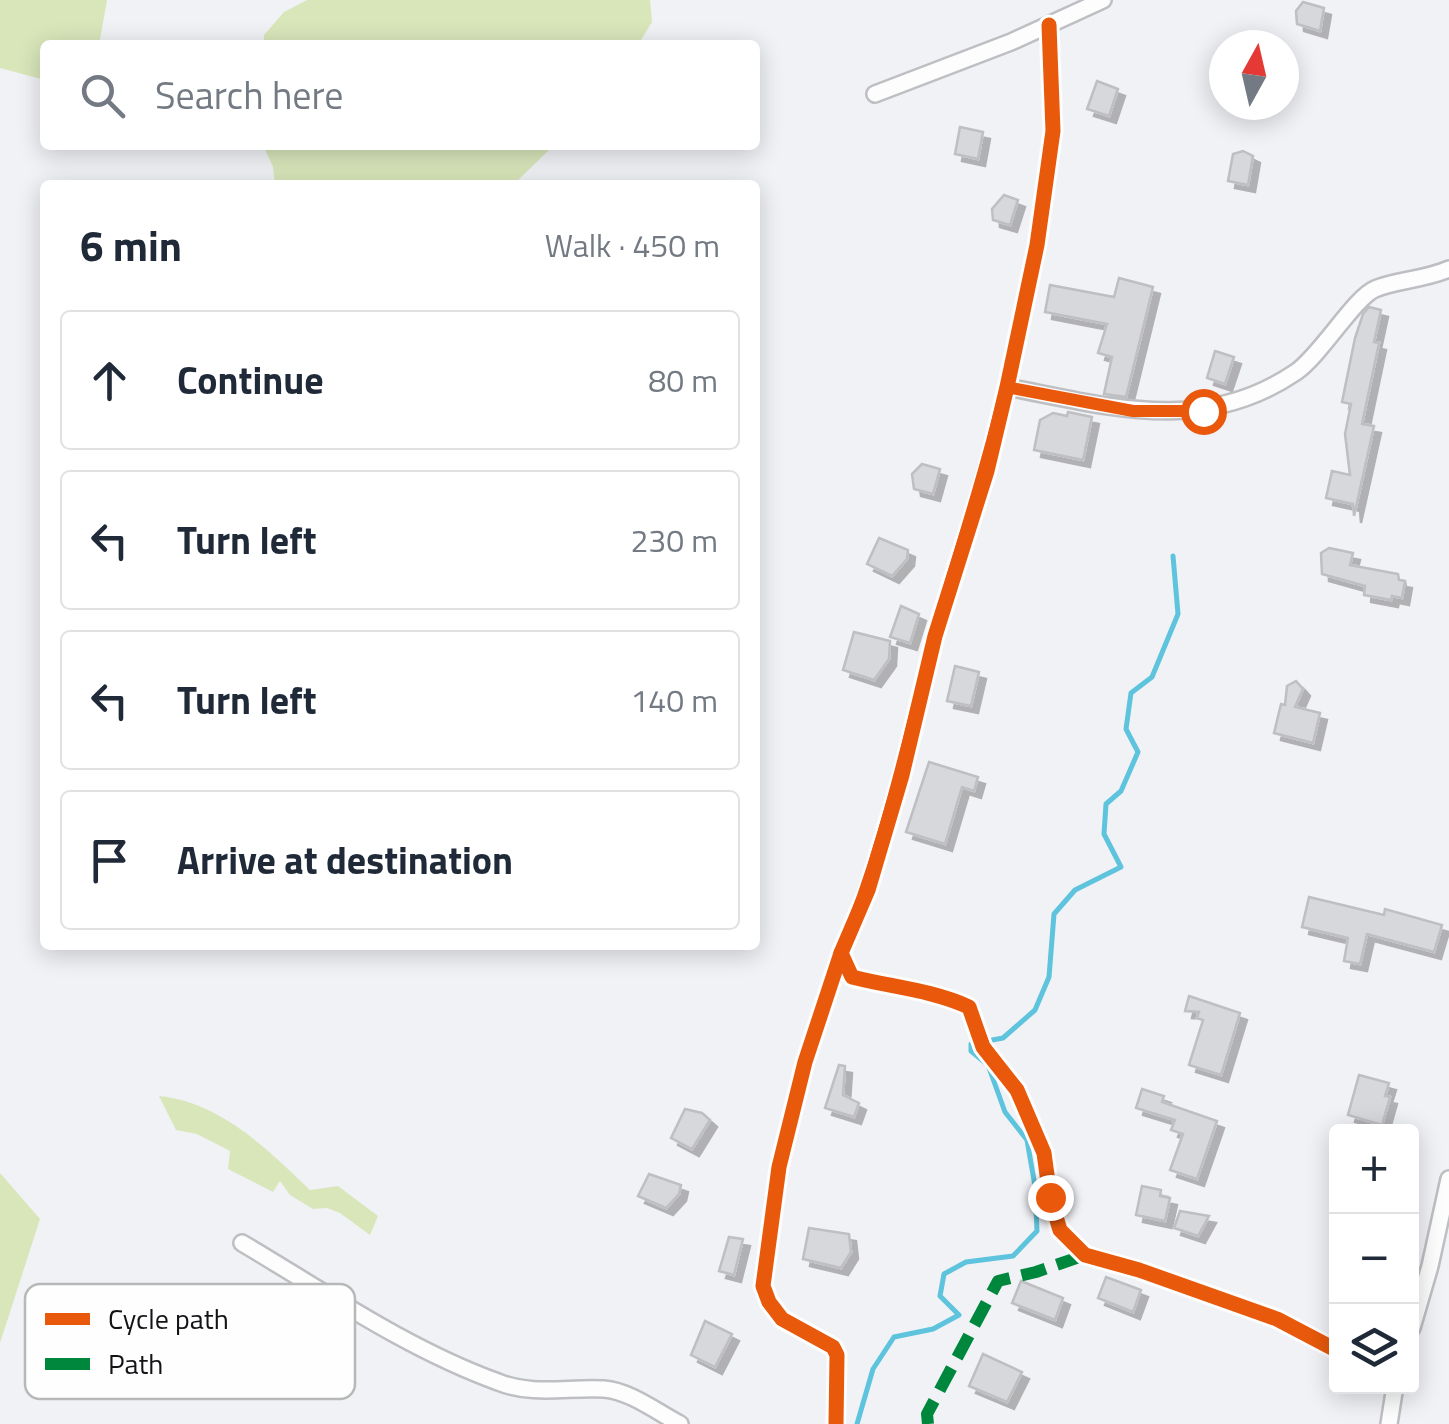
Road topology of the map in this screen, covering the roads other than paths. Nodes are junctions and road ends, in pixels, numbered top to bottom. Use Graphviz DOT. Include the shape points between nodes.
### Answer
graph roads {
  1 [pos="1102,0"];
  2 [pos="1049,26"];
  3 [pos="875,94"];
  4 [pos="1449,268"];
  5 [pos="1006,387"];
  6 [pos="841,953"];
  7 [pos="1449,1179"];
  8 [pos="242,1243"];
  9 [pos="311,1284"];
  10 [pos="1419,1304"];
  11 [pos="355,1310"];
  12 [pos="1329,1346"];
  13 [pos="1394,1394"];
  14 [pos="680,1424"];
  15 [pos="836,1424"];
  16 [pos="1389,1424"];
  1 -- 2 [label="street"];
  2 -- 3 [label="street"];
  2 -- 5 [label="street" via="1053,131"];
  4 -- 5 [label="street" via="1372,289 1298,371 1203,411 1133,411"];
  5 -- 6 [label="street" via="902,775 868,890"];
  6 -- 12 [label="street" via="852,976 969,1007 1044,1153 1060,1230 1085,1254 1277,1319"];
  6 -- 15 [label="street" via="779,1167 764,1286 782,1320 837,1355"];
  7 -- 10 [label="street"];
  8 -- 9 [label="street"];
  11 -- 14 [label="street" via="497,1382 524,1390 622,1392"];
  13 -- 16 [label="street"];
}
